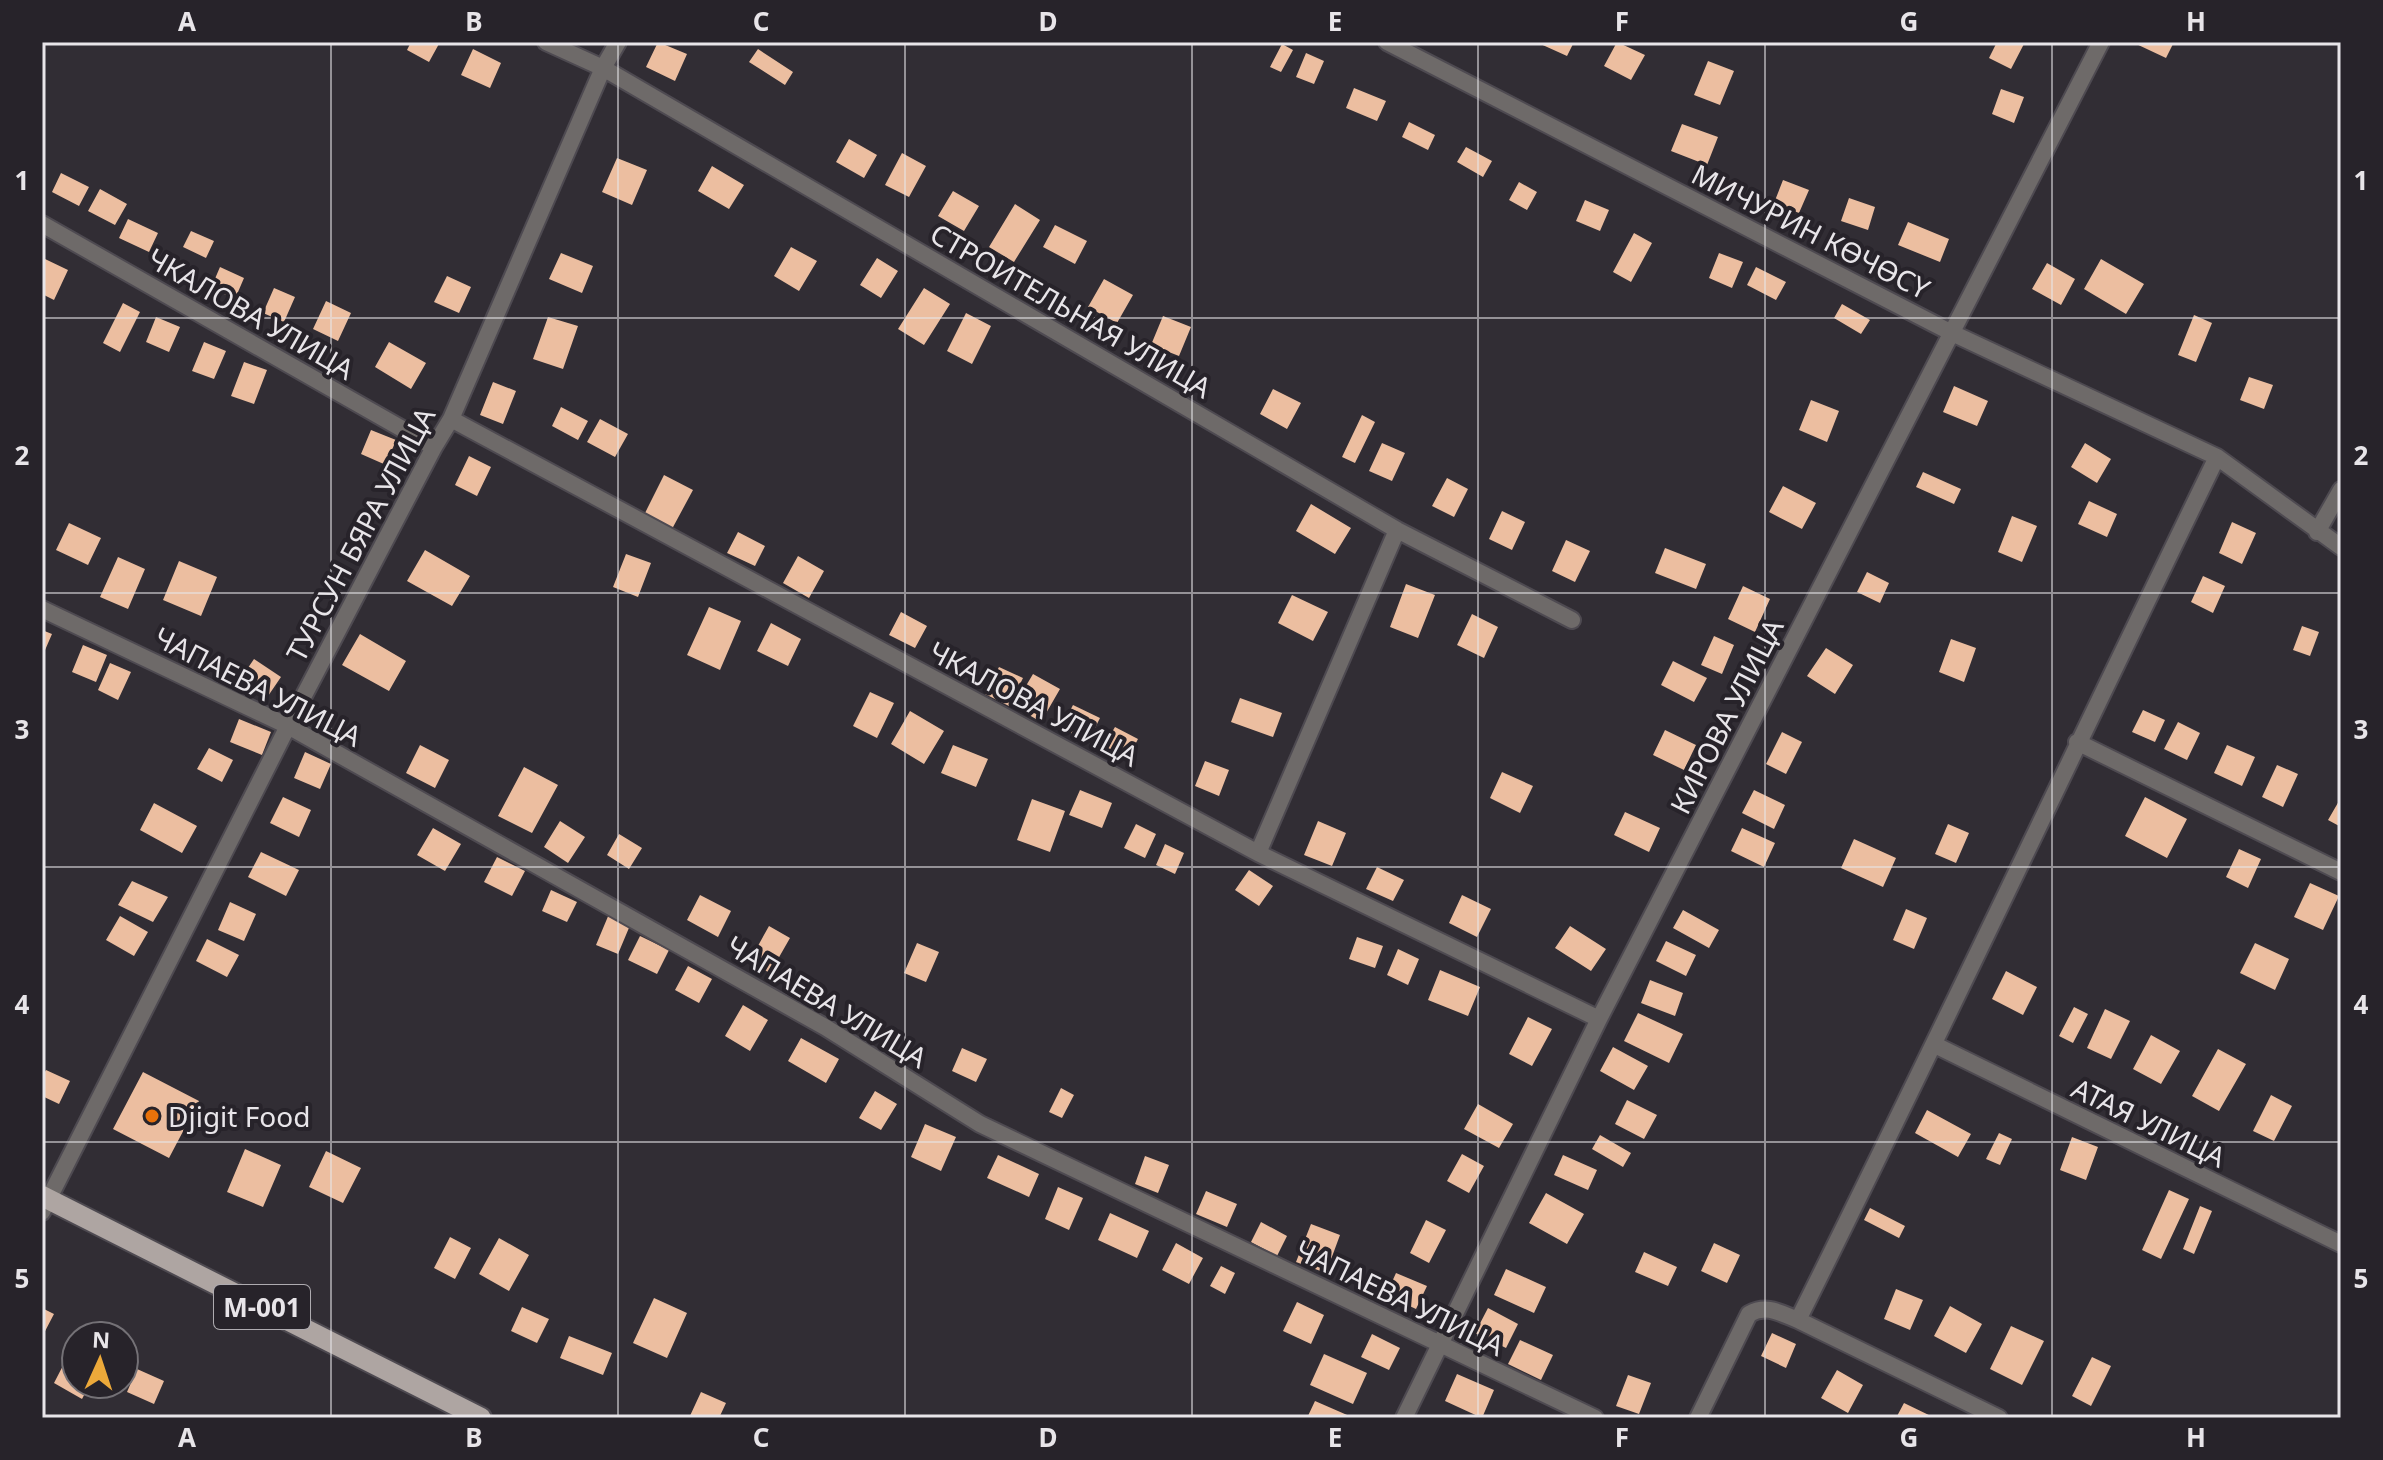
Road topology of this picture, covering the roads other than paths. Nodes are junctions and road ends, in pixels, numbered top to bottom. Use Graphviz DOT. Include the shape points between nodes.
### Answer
graph roads {
  1 [pos="546,42"];
  2 [pos="618,42"];
  3 [pos="1387,42"];
  4 [pos="2101,42"];
  5 [pos="603,68"];
  6 [pos="42,224"];
  7 [pos="1952,333"];
  8 [pos="451,419"];
  9 [pos="434,447"];
  10 [pos="2217,457"];
  11 [pos="2341,490"];
  12 [pos="1397,530"];
  13 [pos="2317,532"];
  14 [pos="2341,547"];
  15 [pos="42,609"];
  16 [pos="1572,620"];
  17 [pos="288,726"];
  18 [pos="2077,742"];
  19 [pos="1258,853"];
  20 [pos="2341,872"];
  21 [pos="1599,1019"];
  22 [pos="1935,1045"];
  23 [pos="44,1202"];
  24 [pos="2341,1244"];
  25 [pos="1798,1320"];
  26 [pos="1439,1345"];
  27 [pos="481,1418"];
  28 [pos="1404,1418"];
  29 [pos="1595,1418"];
  30 [pos="1698,1418"];
  31 [pos="1999,1418"];
  1 -- 5 [label="street, СТРОИТЕЛЬНАЯ УЛИЦА"];
  2 -- 5 [label="street, ТУРСУН БЯРА УЛИЦА"];
  3 -- 7 [label="street, МИЧУРИН КӨЧӨСҮ"];
  4 -- 7 [label="street, КИРОВА УЛИЦА"];
  5 -- 8 [label="street, ТУРСУН БЯРА УЛИЦА"];
  5 -- 12 [label="street, СТРОИТЕЛЬНАЯ УЛИЦА"];
  6 -- 9 [label="street, ЧКАЛОВА УЛИЦА"];
  7 -- 10 [label="street, МИЧУРИН КӨЧӨСҮ"];
  7 -- 21 [label="street, КИРОВА УЛИЦА"];
  8 -- 9 [label="street, ТУРСУН БЯРА УЛИЦА"];
  8 -- 19 [label="street, ЧКАЛОВА УЛИЦА"];
  9 -- 17 [label="street, ТУРСУН БЯРА УЛИЦА"];
  10 -- 13 [label="street"];
  10 -- 18 [label="street"];
  11 -- 13 [label="street"];
  12 -- 16 [label="street, СТРОИТЕЛЬНАЯ УЛИЦА"];
  12 -- 19 [label="street"];
  13 -- 14 [label="street"];
  15 -- 17 [label="street, ЧАПАЕВА УЛИЦА"];
  17 -- 23 [label="street, ТУРСУН БЯРА УЛИЦА"];
  17 -- 26 [label="street, ЧАПАЕВА УЛИЦА" via="825,1027 980,1124"];
  18 -- 20 [label="street"];
  18 -- 22 [label="street"];
  19 -- 21 [label="street, ЧКАЛОВА УЛИЦА"];
  21 -- 26 [label="street, КИРОВА УЛИЦА"];
  22 -- 24 [label="street, АТАЯ УЛИЦА"];
  22 -- 25 [label="street"];
  23 -- 27 [label="main road, М-001"];
  25 -- 30 [label="street" via="1771,1309 1749,1314"];
  25 -- 31 [label="street"];
  26 -- 28 [label="street, КИРОВА УЛИЦА"];
  26 -- 29 [label="street, ЧАПАЕВА УЛИЦА"];
}
